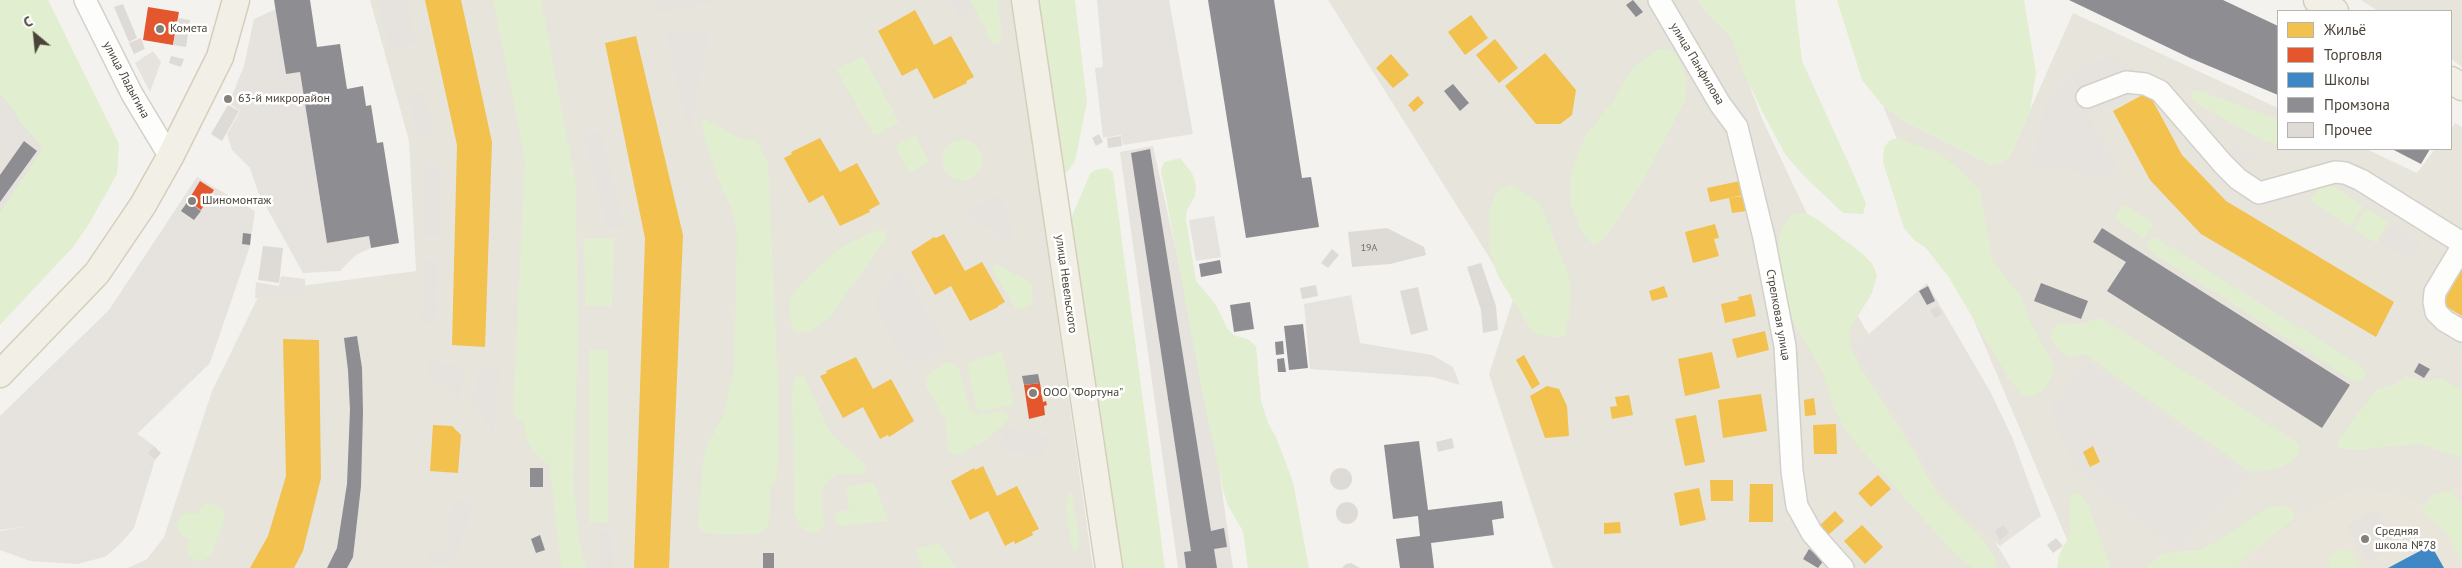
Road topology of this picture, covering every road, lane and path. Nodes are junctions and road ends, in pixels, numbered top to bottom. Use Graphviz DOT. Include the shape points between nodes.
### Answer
graph roads {
  1 [pos="85,0"];
  2 [pos="236,0"];
  3 [pos="1025,0"];
  4 [pos="1659,0"];
  5 [pos="2317,0"];
  6 [pos="2333,10"];
  7 [pos="2087,97"];
  8 [pos="1737,127"];
  9 [pos="170,158"];
  10 [pos="2462,243"];
  11 [pos="2462,247"];
  12 [pos="2462,331"];
  13 [pos="0,374"];
  14 [pos="1109,568"];
  15 [pos="1843,568"];
  1 -- 9 [label="street, улица Ладыгина" via="132,94"];
  2 -- 9 [label="main road" via="220,57"];
  3 -- 14 [label="main road, улица Невельского"];
  4 -- 8 [label="street, улица Панфилова"];
  5 -- 6 [label="main road"];
  7 -- 10 [label="street" via="2126,82 2145,84 2160,91 2228,169 2259,192 2345,173"];
  8 -- 15 [label="street, Стрелковая улица" via="1764,238 1785,346 1797,506 1812,533"];
  9 -- 13 [label="main road" via="143,205 96,273"];
  11 -- 12 [label="street" via="2436,292 2434,302 2436,312"];
}
